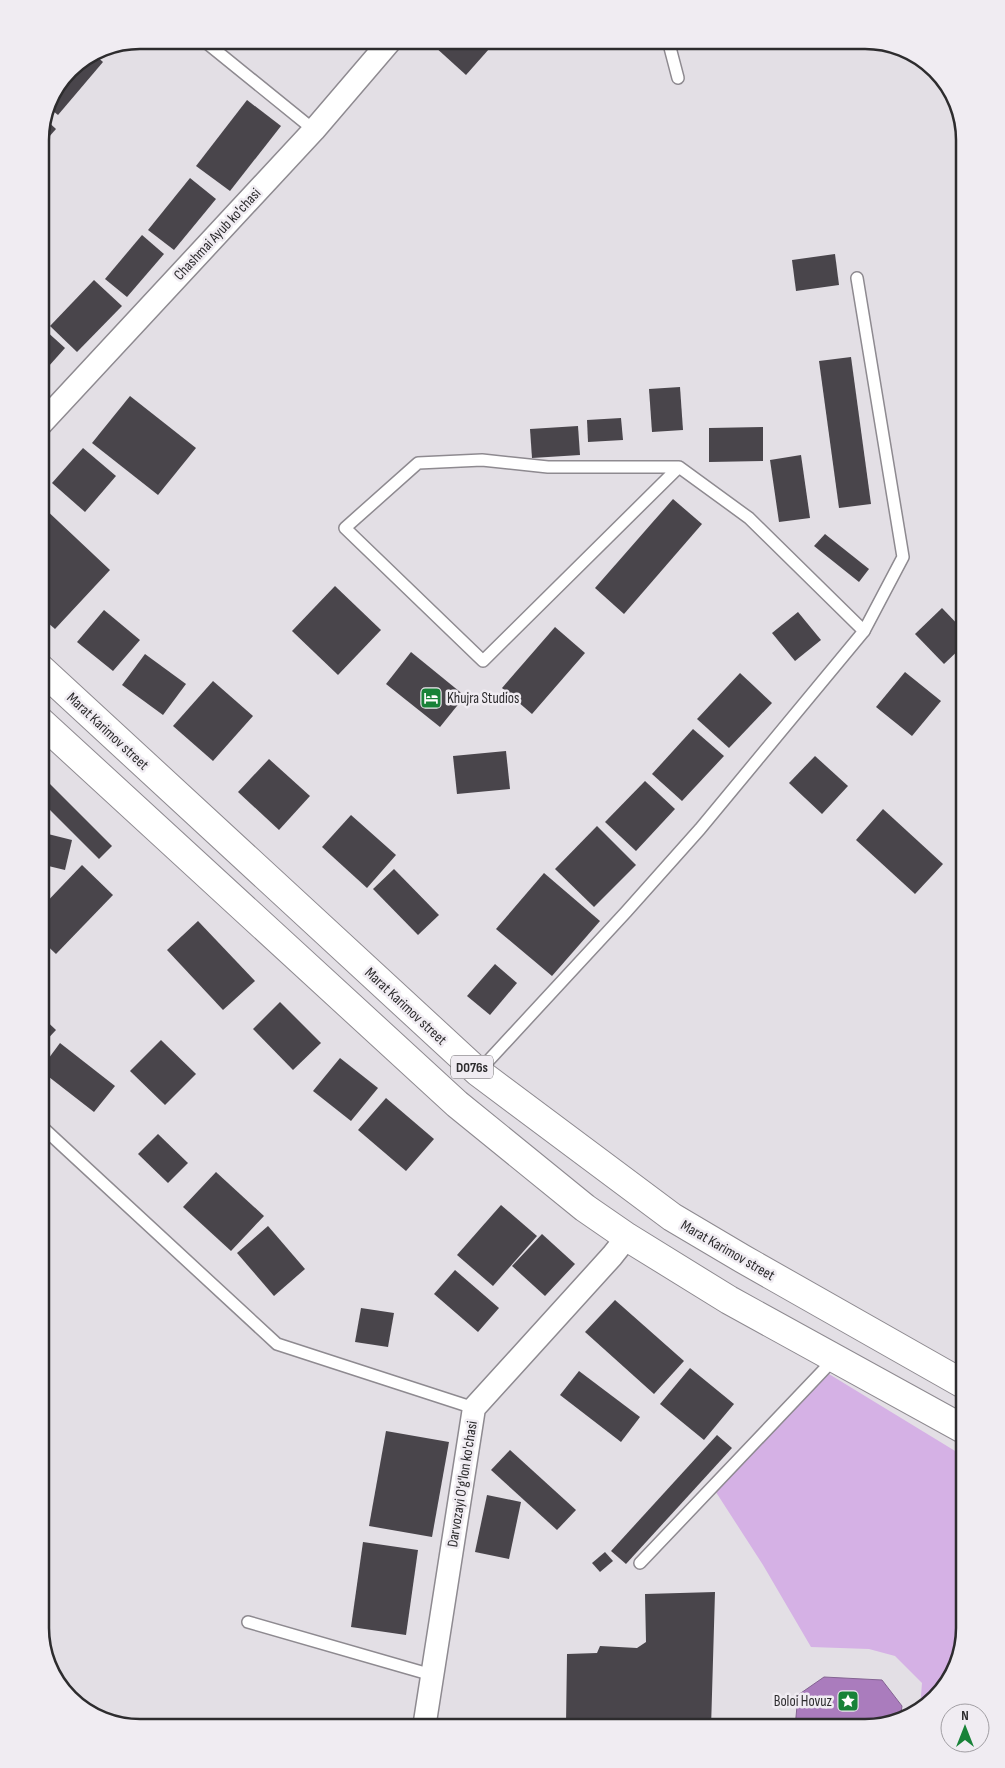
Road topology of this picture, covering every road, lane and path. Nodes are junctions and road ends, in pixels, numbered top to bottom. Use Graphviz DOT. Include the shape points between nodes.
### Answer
graph roads {
  1 [pos="214,49"];
  2 [pos="384,49"];
  3 [pos="670,49"];
  4 [pos="678,78"];
  5 [pos="314,130"];
  6 [pos="858,278"];
  7 [pos="49,415"];
  8 [pos="679,468"];
  9 [pos="864,631"];
  10 [pos="49,676"];
  11 [pos="49,729"];
  12 [pos="478,1072"];
  13 [pos="49,1134"];
  14 [pos="627,1237"];
  15 [pos="835,1358"];
  16 [pos="956,1380"];
  17 [pos="474,1408"];
  18 [pos="956,1425"];
  19 [pos="640,1563"];
  20 [pos="248,1622"];
  21 [pos="432,1675"];
  22 [pos="425,1719"];
  1 -- 5 [label="lane"];
  2 -- 5 [label="street, Chashmai Ayub ko'chasi"];
  3 -- 4 [label="lane"];
  5 -- 7 [label="street, Chashmai Ayub ko'chasi"];
  6 -- 9 [label="lane" via="904,557"];
  8 -- 8 [label="lane" via="483,661 345,528 418,463 482,460 548,467"];
  8 -- 9 [label="lane" via="749,518"];
  9 -- 12 [label="lane" via="700,829"];
  10 -- 12 [label="main road, Marat Karimov street / D076s"];
  11 -- 14 [label="main road, D076s" via="457,1104 585,1208"];
  12 -- 16 [label="main road, Marat Karimov street / D076s" via="672,1217"];
  13 -- 17 [label="lane" via="277,1344"];
  14 -- 15 [label="main road, D076s" via="729,1300"];
  14 -- 17 [label="street, Darvozayi O'g'lon ko'chasi"];
  15 -- 18 [label="main road, D076s"];
  15 -- 19 [label="lane"];
  17 -- 21 [label="street, Darvozayi O'g'lon ko'chasi"];
  20 -- 21 [label="lane"];
  21 -- 22 [label="street, Darvozayi O'g'lon ko'chasi"];
}
